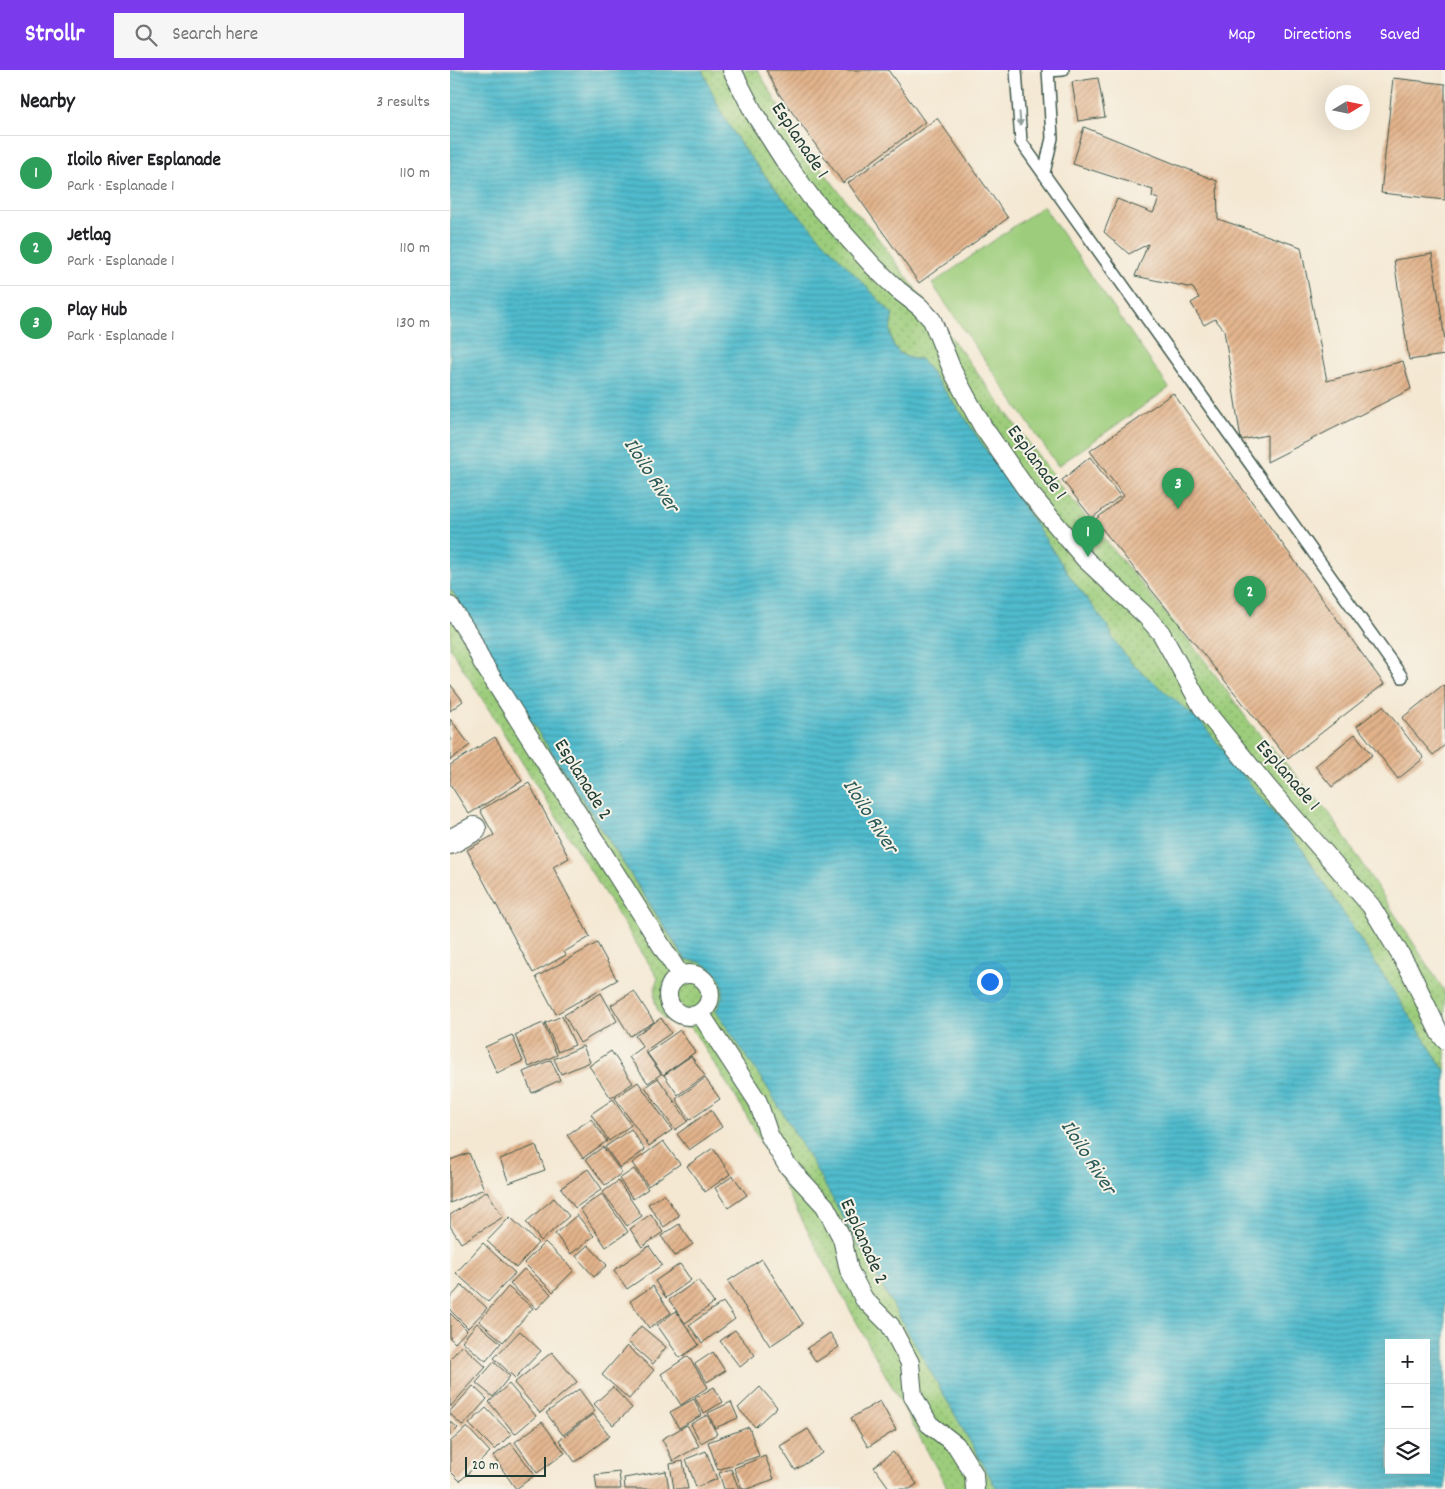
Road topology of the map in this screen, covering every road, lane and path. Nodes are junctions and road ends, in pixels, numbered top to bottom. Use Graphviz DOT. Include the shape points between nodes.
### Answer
graph roads {
  1 [pos="732,70"];
  2 [pos="1016,70"];
  3 [pos="1048,70"];
  4 [pos="1063,70"];
  5 [pos="1044,173"];
  6 [pos="450,606"];
  7 [pos="1402,677"];
  8 [pos="474,830"];
  9 [pos="450,842"];
  10 [pos="680,976"];
  11 [pos="700,1012"];
  12 [pos="1445,1040"];
  13 [pos="975,1489"];
  1 -- 12 [label="street, Esplanade 1" via="754,113 810,196 874,267 932,320 969,402 1027,490 1085,560 1161,633 1202,707 1371,906 1409,969"];
  2 -- 5 [label="lane, one-way" via="1021,142"];
  3 -- 4 [label="lane"];
  3 -- 5 [label="lane" via="1052,138"];
  5 -- 7 [label="lane"];
  6 -- 10 [label="street, Esplanade 2"];
  8 -- 9 [label="street"];
  10 -- 11 [label="street" via="694,974 706,983 709,996"];
  10 -- 11 [label="street" via="668,990 673,1009 685,1015"];
  11 -- 13 [label="street, Esplanade 2" via="758,1102 769,1135 787,1166 825,1206 842,1238 849,1270 864,1299 890,1325 910,1363 913,1396 929,1424 956,1445 974,1474"];
}
